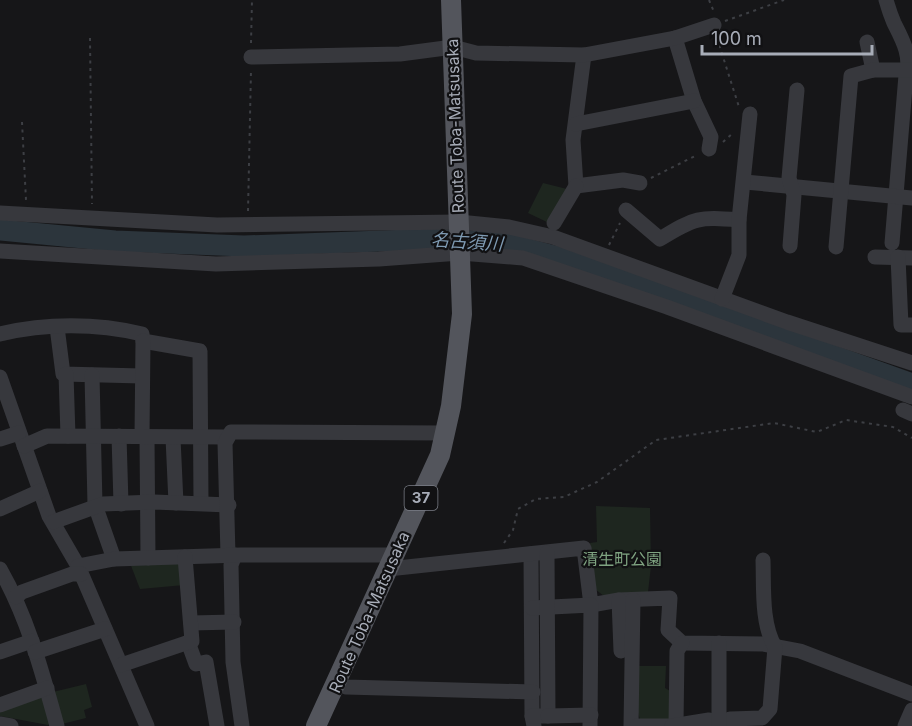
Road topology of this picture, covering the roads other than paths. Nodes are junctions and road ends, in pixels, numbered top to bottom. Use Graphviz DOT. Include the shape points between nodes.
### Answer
graph roads {
  1 [pos="451,0"];
  2 [pos="886,0"];
  3 [pos="714,25"];
  4 [pos="675,38"];
  5 [pos="867,42"];
  6 [pos="453,47"];
  7 [pos="584,55"];
  8 [pos="251,57"];
  9 [pos="873,70"];
  10 [pos="911,70"];
  11 [pos="797,90"];
  12 [pos="694,101"];
  13 [pos="743,117"];
  14 [pos="576,124"];
  15 [pos="709,149"];
  16 [pos="745,182"];
  17 [pos="640,183"];
  18 [pos="576,186"];
  19 [pos="792,186"];
  20 [pos="841,191"];
  21 [pos="894,196"];
  22 [pos="912,198"];
  23 [pos="627,210"];
  24 [pos="0,213"];
  25 [pos="739,220"];
  26 [pos="459,222"];
  27 [pos="554,224"];
  28 [pos="790,246"];
  29 [pos="836,247"];
  30 [pos="0,251"];
  31 [pos="460,253"];
  32 [pos="901,253"];
  33 [pos="875,257"];
  34 [pos="723,299"];
  35 [pos="912,326"];
  36 [pos="57,327"];
  37 [pos="0,334"];
  38 [pos="143,341"];
  39 [pos="912,363"];
  40 [pos="66,374"];
  41 [pos="92,375"];
  42 [pos="142,376"];
  43 [pos="0,377"];
  44 [pos="912,397"];
  45 [pos="445,434"];
  46 [pos="68,436"];
  47 [pos="93,436"];
  48 [pos="119,436"];
  49 [pos="145,437"];
  50 [pos="228,437"];
  51 [pos="173,438"];
  52 [pos="199,438"];
  53 [pos="0,439"];
  54 [pos="21,440"];
  55 [pos="39,490"];
  56 [pos="148,503"];
  57 [pos="176,503"];
  58 [pos="201,503"];
  59 [pos="121,504"];
  60 [pos="95,505"];
  61 [pos="229,505"];
  62 [pos="0,509"];
  63 [pos="53,522"];
  64 [pos="548,553"];
  65 [pos="531,554"];
  66 [pos="232,555"];
  67 [pos="185,557"];
  68 [pos="152,558"];
  69 [pos="114,559"];
  70 [pos="763,560"];
  71 [pos="391,562"];
  72 [pos="0,569"];
  73 [pos="80,570"];
  74 [pos="10,596"];
  75 [pos="626,600"];
  76 [pos="548,605"];
  77 [pos="591,605"];
  78 [pos="532,608"];
  79 [pos="234,622"];
  80 [pos="191,623"];
  81 [pos="105,629"];
  82 [pos="188,642"];
  83 [pos="681,643"];
  84 [pos="719,643"];
  85 [pos="33,646"];
  86 [pos="775,647"];
  87 [pos="621,651"];
  88 [pos="0,652"];
  89 [pos="121,665"];
  90 [pos="337,682"];
  91 [pos="46,688"];
  92 [pos="533,692"];
  93 [pos="912,694"];
  94 [pos="0,705"];
  95 [pos="912,710"];
  96 [pos="548,716"];
  97 [pos="533,721"];
  98 [pos="590,721"];
  99 [pos="0,724"];
  100 [pos="673,725"];
  101 [pos="719,725"];
  102 [pos="10,726"];
  103 [pos="57,726"];
  104 [pos="147,726"];
  105 [pos="217,726"];
  106 [pos="242,726"];
  107 [pos="316,726"];
  108 [pos="631,726"];
  109 [pos="637,726"];
  110 [pos="905,726"];
  1 -- 6 [label="main road, Route Toba-Matsusaka / 37"];
  2 -- 10 [label="street" via="908,47"];
  3 -- 4 [label="street"];
  4 -- 7 [label="street"];
  4 -- 12 [label="street"];
  5 -- 9 [label="street"];
  6 -- 7 [label="street" via="476,53"];
  6 -- 8 [label="street" via="400,54"];
  6 -- 26 [label="main road, Route Toba-Matsusaka / 37"];
  7 -- 14 [label="street"];
  9 -- 10 [label="street"];
  9 -- 20 [label="street" via="851,76"];
  10 -- 21 [label="street" via="906,75"];
  11 -- 19 [label="street" via="789,178"];
  12 -- 14 [label="street"];
  12 -- 15 [label="street" via="711,137"];
  13 -- 16 [label="street"];
  14 -- 18 [label="street"];
  16 -- 19 [label="street"];
  16 -- 25 [label="street"];
  17 -- 18 [label="street" via="623,180"];
  18 -- 27 [label="street"];
  19 -- 20 [label="street"];
  19 -- 28 [label="street"];
  20 -- 21 [label="street"];
  20 -- 29 [label="street"];
  21 -- 22 [label="street"];
  21 -- 32 [label="street"];
  23 -- 25 [label="street" via="660,238 702,217"];
  24 -- 26 [label="street" via="217,225"];
  25 -- 34 [label="street" via="739,255"];
  26 -- 31 [label="main road, Route Toba-Matsusaka / 37"];
  26 -- 34 [label="street" via="553,237"];
  30 -- 31 [label="street" via="246,265"];
  31 -- 44 [label="street" via="524,258"];
  31 -- 45 [label="main road, Route Toba-Matsusaka / 37" via="462,314"];
  32 -- 33 [label="street"];
  32 -- 35 [label="street" via="901,325"];
  34 -- 39 [label="street"];
  36 -- 37 [label="street"];
  36 -- 38 [label="street" via="115,327 142,334"];
  36 -- 40 [label="street"];
  38 -- 42 [label="street"];
  38 -- 52 [label="street" via="200,351"];
  40 -- 41 [label="street"];
  40 -- 46 [label="street"];
  41 -- 42 [label="street"];
  41 -- 47 [label="street"];
  42 -- 49 [label="street"];
  43 -- 54 [label="street"];
  45 -- 50 [label="street" via="231,432"];
  45 -- 71 [label="main road, Route Toba-Matsusaka / 37" via="440,455"];
  46 -- 47 [label="street"];
  46 -- 54 [label="street"];
  47 -- 48 [label="street"];
  47 -- 60 [label="street"];
  48 -- 49 [label="street"];
  48 -- 59 [label="street"];
  49 -- 51 [label="street"];
  49 -- 56 [label="street"];
  50 -- 52 [label="street"];
  50 -- 61 [label="street" via="225,443"];
  51 -- 52 [label="street"];
  51 -- 57 [label="street"];
  52 -- 58 [label="street"];
  53 -- 54 [label="street"];
  54 -- 55 [label="street"];
  55 -- 62 [label="street"];
  55 -- 63 [label="street"];
  56 -- 57 [label="street"];
  56 -- 59 [label="street"];
  56 -- 68 [label="street"];
  57 -- 58 [label="street"];
  58 -- 61 [label="street"];
  59 -- 60 [label="street"];
  60 -- 63 [label="street"];
  60 -- 69 [label="street"];
  61 -- 66 [label="street"];
  63 -- 73 [label="street"];
  64 -- 65 [label="street"];
  64 -- 76 [label="street"];
  64 -- 77 [label="street" via="584,548"];
  65 -- 71 [label="street"];
  65 -- 78 [label="street"];
  66 -- 67 [label="street"];
  66 -- 71 [label="street"];
  66 -- 79 [label="street"];
  67 -- 68 [label="street"];
  67 -- 80 [label="street"];
  68 -- 69 [label="street"];
  69 -- 73 [label="street"];
  70 -- 86 [label="street" via="770,639"];
  71 -- 90 [label="main road, Route Toba-Matsusaka / 37"];
  72 -- 74 [label="street"];
  73 -- 74 [label="street"];
  73 -- 81 [label="street"];
  74 -- 85 [label="street"];
  75 -- 77 [label="street"];
  75 -- 83 [label="street" via="670,598 668,630"];
  75 -- 87 [label="street"];
  75 -- 108 [label="street"];
  76 -- 77 [label="street"];
  76 -- 78 [label="street"];
  76 -- 96 [label="street"];
  77 -- 98 [label="street"];
  78 -- 92 [label="street"];
  79 -- 80 [label="street"];
  79 -- 106 [label="street" via="233,662"];
  80 -- 82 [label="street" via="192,641"];
  81 -- 85 [label="street"];
  81 -- 89 [label="street"];
  82 -- 89 [label="street"];
  82 -- 105 [label="street" via="196,664 206,662"];
  83 -- 84 [label="street"];
  83 -- 100 [label="street" via="677,651"];
  84 -- 86 [label="street"];
  84 -- 101 [label="street"];
  85 -- 88 [label="street"];
  85 -- 91 [label="street"];
  86 -- 93 [label="street" via="800,651"];
  86 -- 101 [label="street" via="770,709 762,718 730,719"];
  89 -- 104 [label="street"];
  90 -- 92 [label="street" via="346,687"];
  90 -- 107 [label="main road, Route Toba-Matsusaka / 37"];
  91 -- 94 [label="street"];
  91 -- 103 [label="street"];
  92 -- 97 [label="street"];
  95 -- 110 [label="street"];
  96 -- 97 [label="street"];
  96 -- 98 [label="street"];
  99 -- 102 [label="street"];
  100 -- 101 [label="street" via="710,720"];
  100 -- 109 [label="street"];
}
